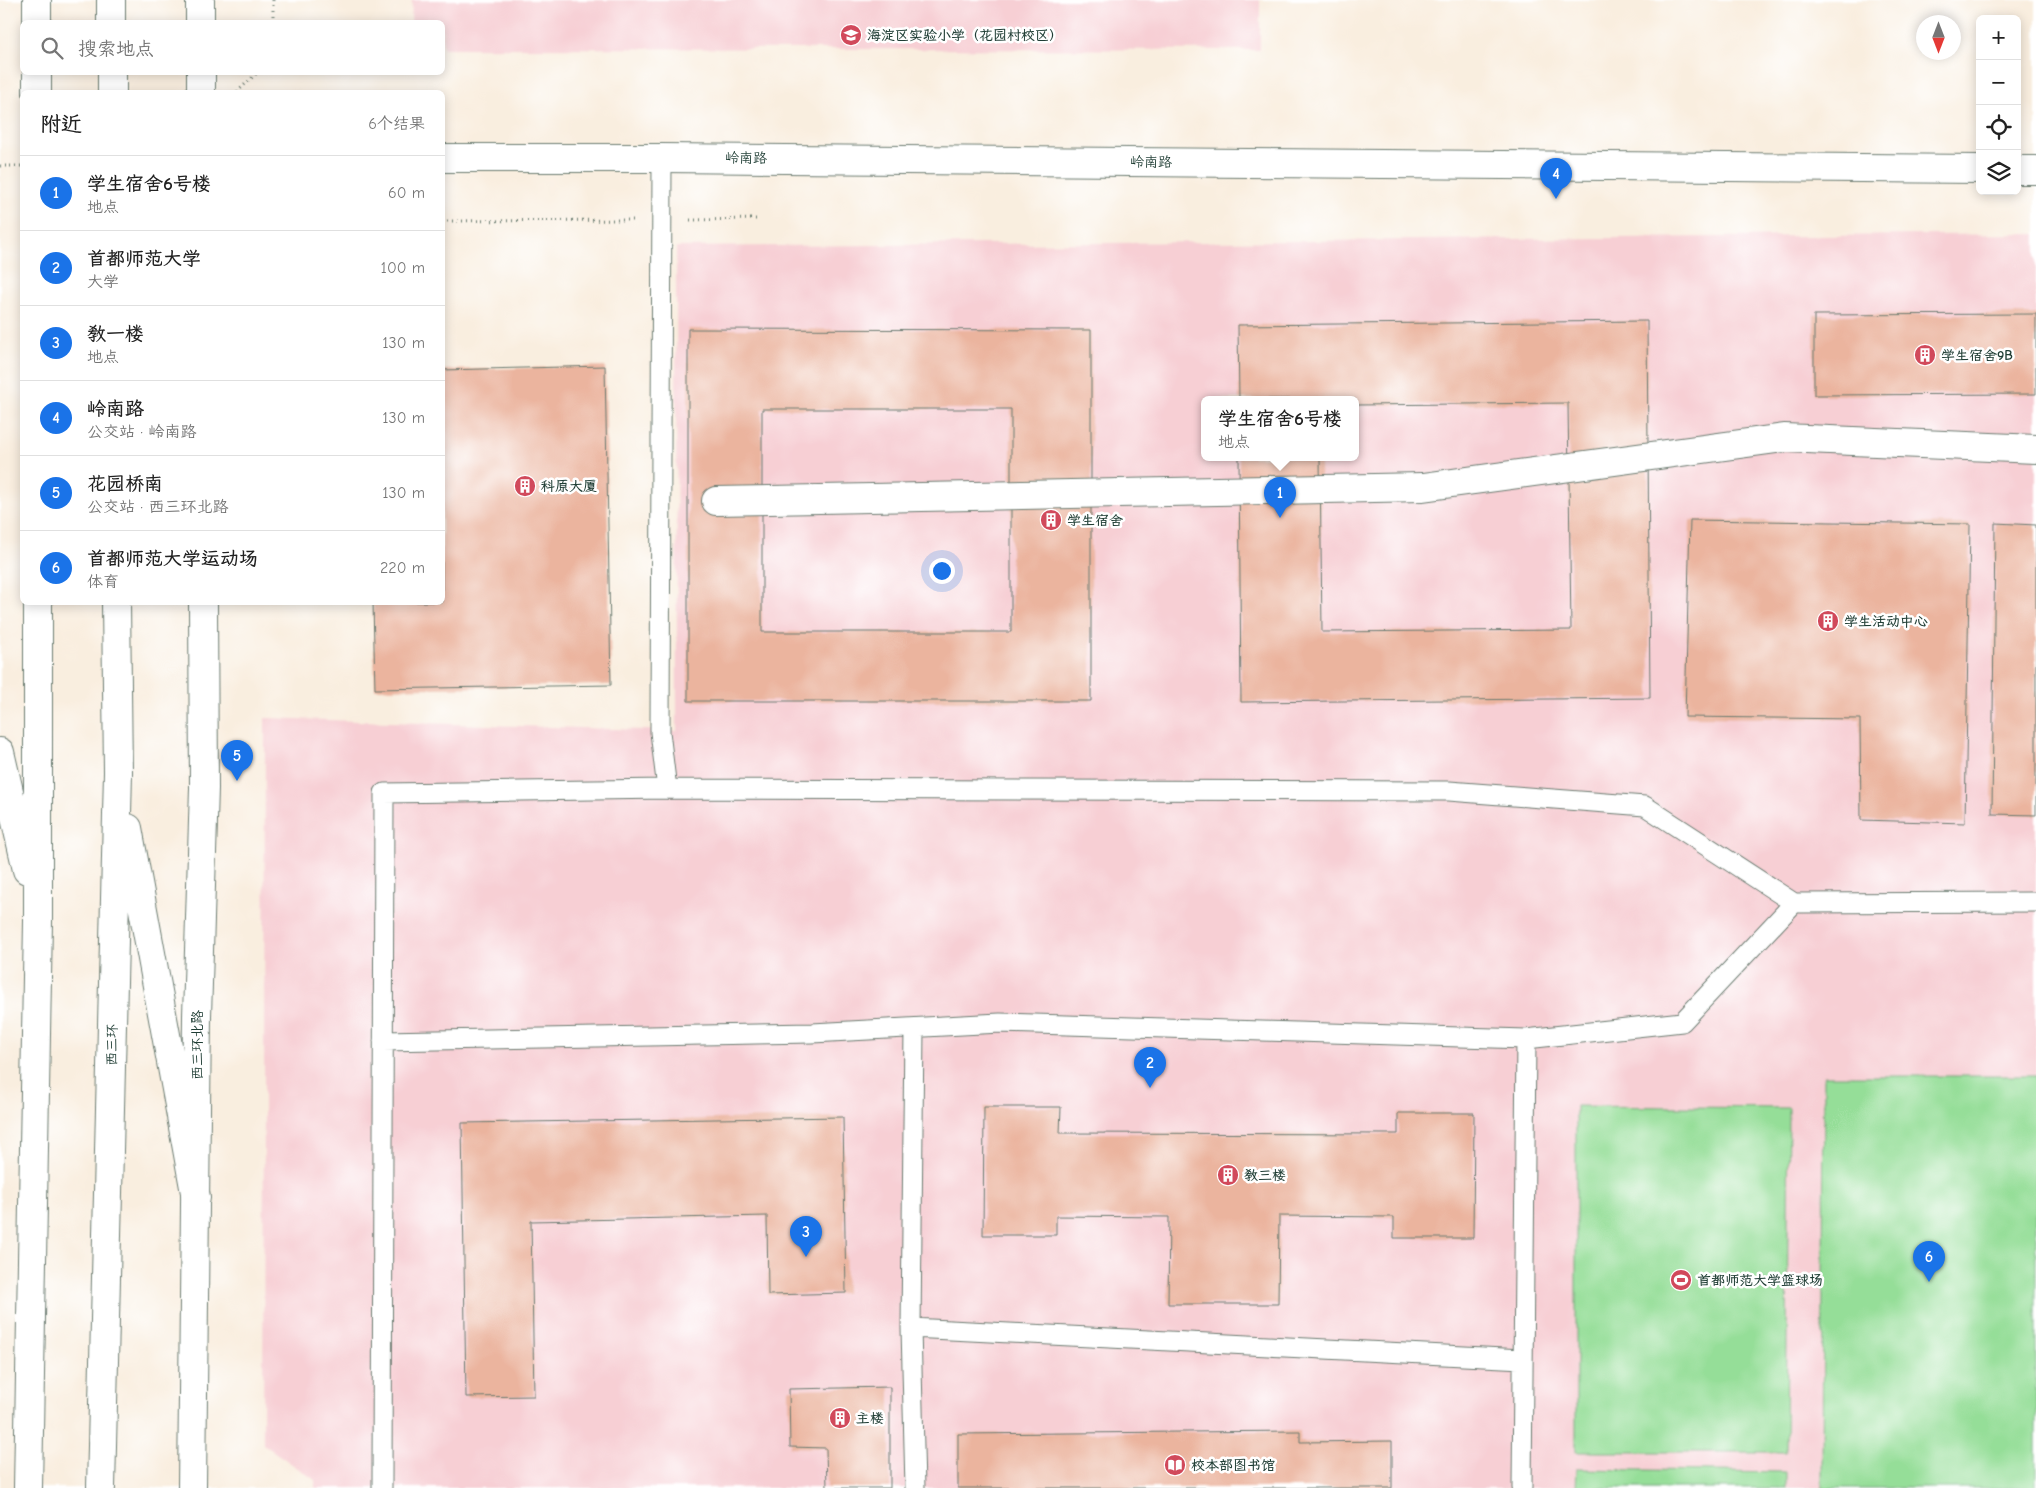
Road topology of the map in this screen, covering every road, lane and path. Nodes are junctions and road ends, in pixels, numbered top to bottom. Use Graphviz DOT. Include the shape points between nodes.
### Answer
graph roads {
  1 [pos="37,0"];
  2 [pos="111,0"];
  3 [pos="200,0"];
  4 [pos="273,0"];
  5 [pos="37,20"];
  6 [pos="111,20"];
  7 [pos="200,20"];
  8 [pos="273,20"];
  9 [pos="37,75"];
  10 [pos="112,75"];
  11 [pos="201,75"];
  12 [pos="255,75"];
  13 [pos="37,90"];
  14 [pos="112,90"];
  15 [pos="201,90"];
  16 [pos="238,90"];
  17 [pos="445,158"];
  18 [pos="662,158"];
  19 [pos="0,166"];
  20 [pos="20,166"];
  21 [pos="1976,169"];
  22 [pos="2021,170"];
  23 [pos="2036,170"];
  24 [pos="757,219"];
  25 [pos="662,220"];
  26 [pos="445,221"];
  27 [pos="2036,449"];
  28 [pos="716,501"];
  29 [pos="38,605"];
  30 [pos="116,605"];
  31 [pos="203,605"];
  32 [pos="0,752"];
  33 [pos="118,772"];
  34 [pos="667,790"];
  35 [pos="2036,902"];
  36 [pos="1794,903"];
  37 [pos="38,921"];
  38 [pos="914,1028"];
  39 [pos="1526,1039"];
  40 [pos="383,1041"];
  41 [pos="196,1198"];
  42 [pos="911,1328"];
  43 [pos="1523,1358"];
  44 [pos="28,1488"];
  45 [pos="101,1488"];
  46 [pos="192,1488"];
  47 [pos="382,1488"];
  48 [pos="915,1488"];
  49 [pos="1522,1488"];
  1 -- 5 [label="main road"];
  2 -- 6 [label="main road"];
  3 -- 7 [label="main road"];
  4 -- 8 [label="path"];
  9 -- 13 [label="main road"];
  10 -- 14 [label="main road"];
  11 -- 15 [label="main road"];
  12 -- 16 [label="path"];
  17 -- 18 [label="main road, 岭南路"];
  18 -- 21 [label="main road, 岭南路"];
  18 -- 25 [label="lane"];
  19 -- 20 [label="path"];
  22 -- 23 [label="main road"];
  24 -- 25 [label="path"];
  25 -- 26 [label="path"];
  25 -- 34 [label="lane" via="660,732"];
  27 -- 28 [label="main road" via="1784,438 1423,487"];
  29 -- 37 [label="main road"];
  30 -- 33 [label="main road, 西三环"];
  31 -- 41 [label="main road, 西三环北路" via="204,788 197,1016"];
  32 -- 37 [label="main road"];
  33 -- 41 [label="main road"];
  33 -- 45 [label="main road, 西三环"];
  34 -- 36 [label="lane" via="1449,791 1645,806"];
  34 -- 40 [label="lane" via="384,793"];
  35 -- 36 [label="lane"];
  36 -- 39 [label="lane" via="1682,1022"];
  37 -- 44 [label="main road"];
  38 -- 39 [label="lane" via="1000,1023"];
  38 -- 40 [label="lane" via="812,1033"];
  38 -- 42 [label="lane"];
  39 -- 43 [label="lane"];
  40 -- 47 [label="lane"];
  41 -- 46 [label="main road, 西三环北路"];
  42 -- 43 [label="lane"];
  42 -- 48 [label="lane"];
  43 -- 49 [label="lane"];
}
